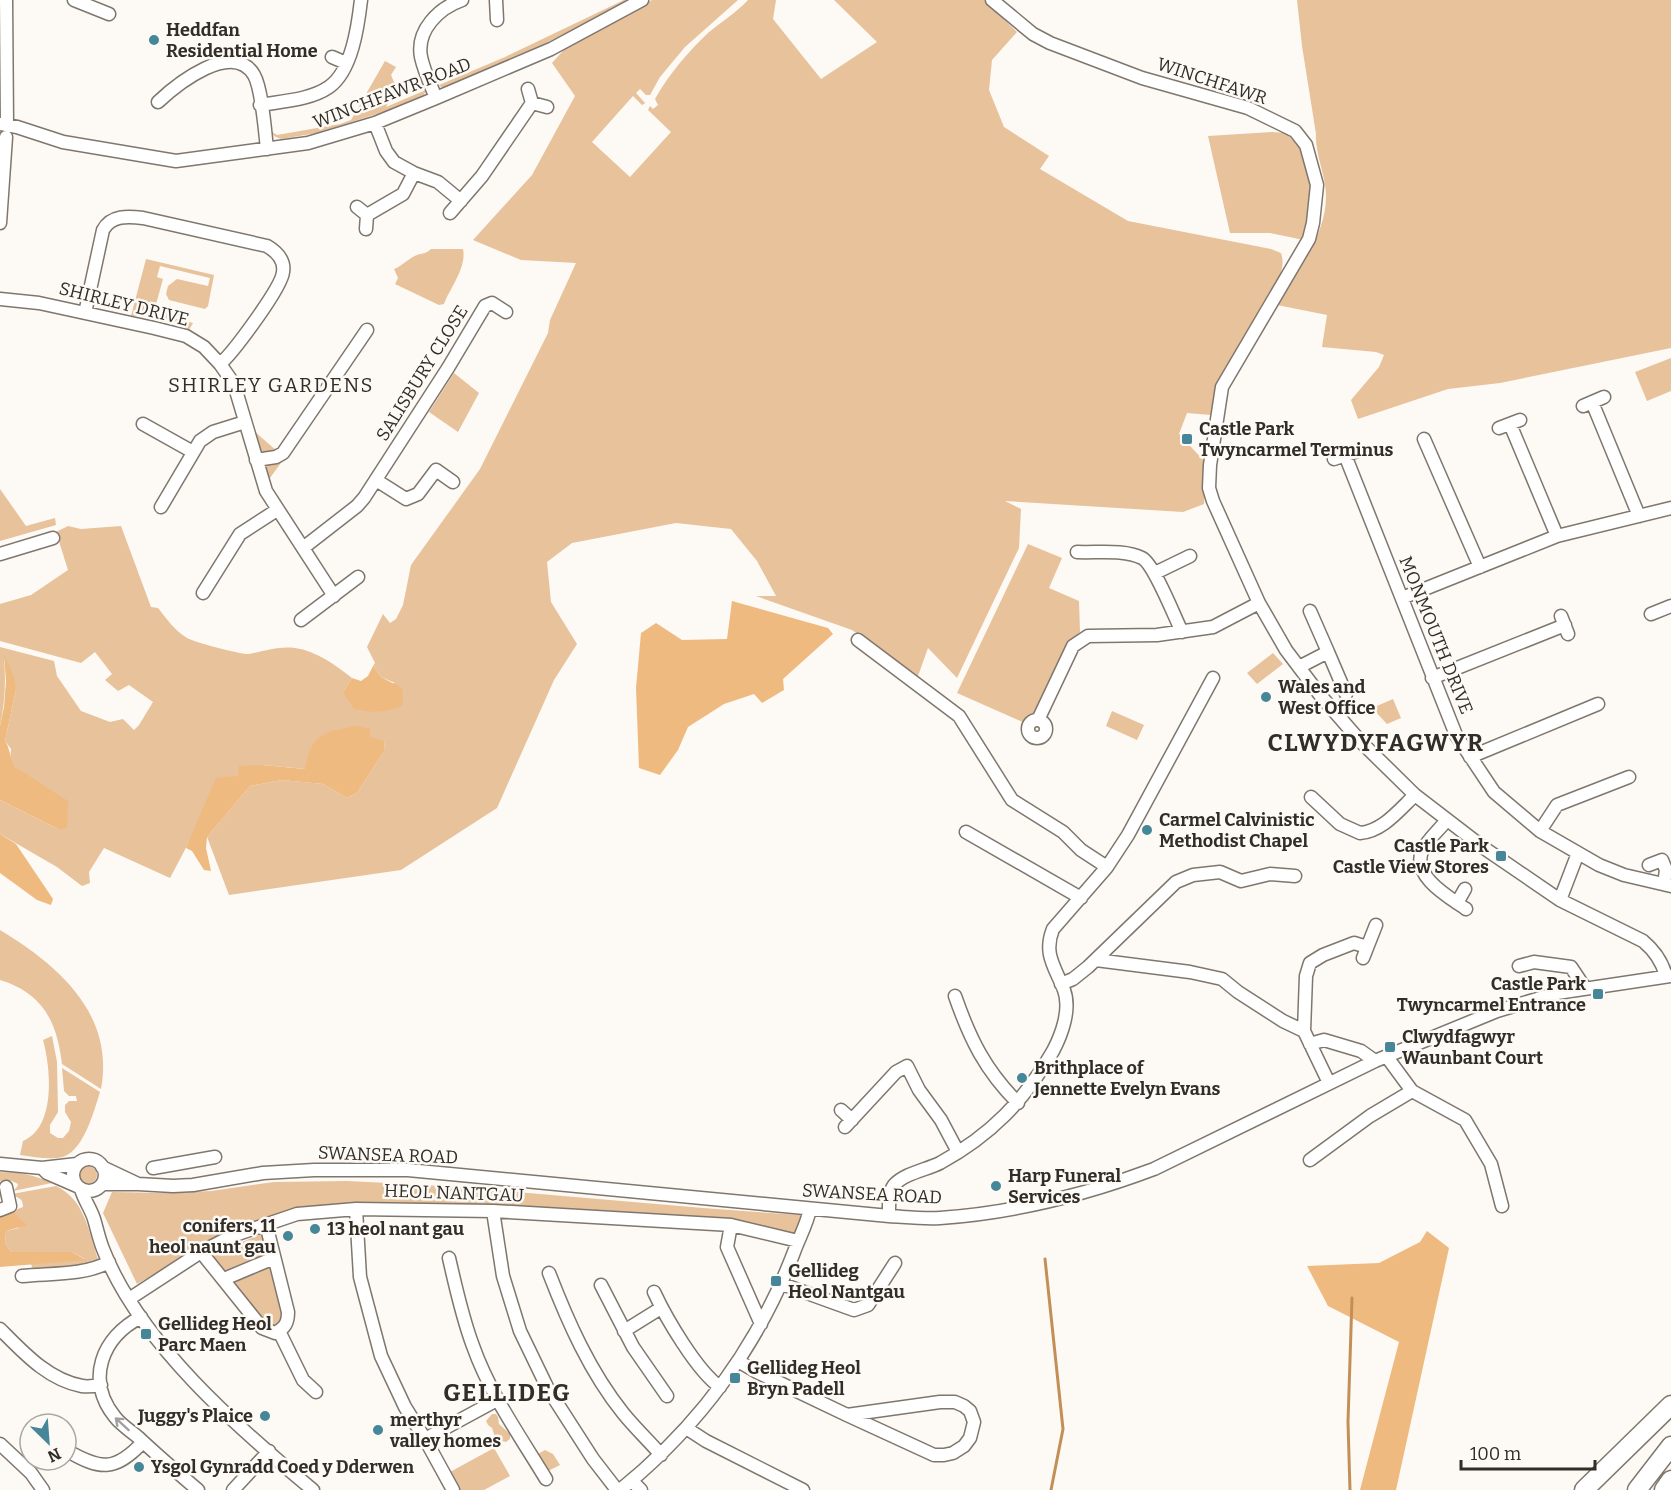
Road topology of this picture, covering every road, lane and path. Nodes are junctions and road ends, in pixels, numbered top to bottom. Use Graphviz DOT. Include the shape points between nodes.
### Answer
graph roads {
  1 [pos="6,0"];
  2 [pos="74,0"];
  3 [pos="361,0"];
  4 [pos="496,0"];
  5 [pos="992,0"];
  6 [pos="458,1"];
  7 [pos="638,2"];
  8 [pos="109,14"];
  9 [pos="497,20"];
  10 [pos="332,57"];
  11 [pos="346,63"];
  12 [pos="528,89"];
  13 [pos="436,98"];
  14 [pos="159,103"];
  15 [pos="532,103"];
  16 [pos="260,105"];
  17 [pos="547,107"];
  18 [pos="375,123"];
  19 [pos="4,129"];
  20 [pos="267,149"];
  21 [pos="414,173"];
  22 [pos="461,201"];
  23 [pos="357,207"];
  24 [pos="450,213"];
  25 [pos="367,215"];
  26 [pos="0,223"];
  27 [pos="366,229"];
  28 [pos="0,299"];
  29 [pos="507,312"];
  30 [pos="85,313"];
  31 [pos="368,330"];
  32 [pos="220,364"];
  33 [pos="1593,402"];
  34 [pos="245,422"];
  35 [pos="143,424"];
  36 [pos="1510,424"];
  37 [pos="1425,438"];
  38 [pos="193,452"];
  39 [pos="1345,455"];
  40 [pos="256,460"];
  41 [pos="376,480"];
  42 [pos="453,482"];
  43 [pos="161,507"];
  44 [pos="1671,508"];
  45 [pos="277,510"];
  46 [pos="1639,516"];
  47 [pos="1557,536"];
  48 [pos="53,538"];
  49 [pos="303,548"];
  50 [pos="1077,552"];
  51 [pos="0,554"];
  52 [pos="1190,556"];
  53 [pos="1479,567"];
  54 [pos="1155,573"];
  55 [pos="358,578"];
  56 [pos="203,593"];
  57 [pos="334,596"];
  58 [pos="1402,598"];
  59 [pos="1259,603"];
  60 [pos="1671,606"];
  61 [pos="1310,611"];
  62 [pos="1652,614"];
  63 [pos="302,620"];
  64 [pos="1564,625"];
  65 [pos="1182,632"];
  66 [pos="858,640"];
  67 [pos="1328,652"];
  68 [pos="1299,667"];
  69 [pos="1213,678"];
  70 [pos="1432,678"];
  71 [pos="1346,694"];
  72 [pos="1599,704"];
  73 [pos="1038,720"];
  74 [pos="1470,757"];
  75 [pos="1629,778"];
  76 [pos="1415,795"];
  77 [pos="1311,797"];
  78 [pos="1446,821"];
  79 [pos="1540,831"];
  80 [pos="966,832"];
  81 [pos="1578,853"];
  82 [pos="1649,865"];
  83 [pos="1107,867"];
  84 [pos="1295,876"];
  85 [pos="1667,885"];
  86 [pos="1466,889"];
  87 [pos="1081,898"];
  88 [pos="1560,900"];
  89 [pos="1376,926"];
  90 [pos="1096,960"];
  91 [pos="1519,966"];
  92 [pos="1669,976"];
  93 [pos="1061,984"];
  94 [pos="1585,988"];
  95 [pos="955,996"];
  96 [pos="1304,1030"];
  97 [pos="1310,1044"];
  98 [pos="1388,1057"];
  99 [pos="920,1059"];
  100 [pos="1375,1061"];
  101 [pos="907,1066"];
  102 [pos="1329,1083"];
  103 [pos="1412,1091"];
  104 [pos="1018,1103"];
  105 [pos="841,1110"];
  106 [pos="958,1152"];
  107 [pos="215,1157"];
  108 [pos="1310,1160"];
  109 [pos="0,1164"];
  110 [pos="77,1164"];
  111 [pos="171,1165"];
  112 [pos="102,1167"];
  113 [pos="153,1167"];
  114 [pos="42,1168"];
  115 [pos="138,1184"];
  116 [pos="101,1186"];
  117 [pos="173,1186"];
  118 [pos="6,1187"];
  119 [pos="79,1188"];
  120 [pos="1502,1206"];
  121 [pos="356,1209"];
  122 [pos="810,1209"];
  123 [pos="0,1210"];
  124 [pos="493,1211"];
  125 [pos="94,1216"];
  126 [pos="889,1216"];
  127 [pos="266,1224"];
  128 [pos="731,1225"];
  129 [pos="798,1241"];
  130 [pos="201,1252"];
  131 [pos="274,1258"];
  132 [pos="449,1258"];
  133 [pos="109,1262"];
  134 [pos="895,1263"];
  135 [pos="26,1273"];
  136 [pos="549,1273"];
  137 [pos="224,1279"];
  138 [pos="782,1284"];
  139 [pos="601,1285"];
  140 [pos="654,1292"];
  141 [pos="129,1299"];
  142 [pos="661,1308"];
  143 [pos="141,1317"];
  144 [pos="761,1324"];
  145 [pos="0,1329"];
  146 [pos="279,1331"];
  147 [pos="624,1331"];
  148 [pos="738,1361"];
  149 [pos="101,1385"];
  150 [pos="720,1387"];
  151 [pos="316,1392"];
  152 [pos="667,1396"];
  153 [pos="497,1400"];
  154 [pos="1671,1405"];
  155 [pos="847,1415"];
  156 [pos="686,1428"];
  157 [pos="425,1439"];
  158 [pos="143,1442"];
  159 [pos="0,1444"];
  160 [pos="1671,1446"];
  161 [pos="269,1451"];
  162 [pos="661,1455"];
  163 [pos="78,1457"];
  164 [pos="546,1479"];
  165 [pos="1671,1480"];
  166 [pos="636,1485"];
  167 [pos="44,1490"];
  168 [pos="198,1490"];
  169 [pos="233,1490"];
  170 [pos="313,1490"];
  171 [pos="453,1490"];
  172 [pos="618,1490"];
  173 [pos="803,1490"];
  174 [pos="1584,1490"];
  175 [pos="1638,1490"];
  176 [pos="1664,1490"];
  1 -- 19 [label="street"];
  2 -- 8 [label="street"];
  3 -- 11 [label="street"];
  4 -- 9 [label="street"];
  5 -- 59 [label="street, WINCHFAWR" via="1050,43 1142,78 1248,108 1295,131 1306,146 1317,185 1309,239 1226,380 1215,424 1209,488"];
  6 -- 13 [label="street" via="430,22 422,42 421,58"];
  7 -- 13 [label="street, WINCHFAWR ROAD" via="551,49"];
  10 -- 11 [label="street"];
  11 -- 16 [label="street" via="328,88"];
  12 -- 15 [label="street"];
  13 -- 18 [label="street, WINCHFAWR ROAD"];
  14 -- 16 [label="street" via="193,74 234,62 254,75"];
  15 -- 17 [label="street"];
  15 -- 22 [label="street"];
  16 -- 20 [label="street"];
  18 -- 20 [label="street, WINCHFAWR ROAD" via="323,140"];
  18 -- 21 [label="street" via="389,157"];
  19 -- 20 [label="street, WINCHFAWR ROAD" via="176,161"];
  19 -- 26 [label="street"];
  21 -- 22 [label="street" via="438,182"];
  21 -- 25 [label="street" via="403,194"];
  22 -- 24 [label="street"];
  23 -- 25 [label="street"];
  25 -- 27 [label="street"];
  28 -- 30 [label="street, SHIRLEY DRIVE"];
  29 -- 41 [label="street, SALISBURY CLOSE" via="492,303 485,306"];
  30 -- 32 [label="street, SHIRLEY DRIVE" via="186,336"];
  30 -- 32 [label="street" via="103,230 118,217 143,218 267,246 284,265 281,280 234,350"];
  31 -- 40 [label="street" via="283,453"];
  32 -- 34 [label="street, SHIRLEY DRIVE" via="234,384"];
  33 -- 46 [label="street"];
  34 -- 38 [label="street" via="213,432"];
  34 -- 40 [label="street, SHIRLEY DRIVE"];
  35 -- 38 [label="street"];
  36 -- 47 [label="street"];
  37 -- 53 [label="street"];
  38 -- 43 [label="street"];
  39 -- 58 [label="street, MONMOUTH DRIVE"];
  40 -- 45 [label="street, SHIRLEY DRIVE"];
  41 -- 42 [label="street" via="406,499 418,494 435,470"];
  41 -- 49 [label="street, SALISBURY CLOSE" via="357,506"];
  44 -- 46 [label="street"];
  45 -- 49 [label="street, SHIRLEY DRIVE"];
  45 -- 56 [label="street" via="240,534"];
  46 -- 47 [label="street"];
  47 -- 53 [label="street"];
  48 -- 51 [label="street"];
  49 -- 57 [label="street, SHIRLEY DRIVE"];
  50 -- 54 [label="street" via="1129,554 1145,559"];
  52 -- 54 [label="street"];
  53 -- 58 [label="street"];
  54 -- 65 [label="street"];
  55 -- 57 [label="street"];
  57 -- 63 [label="street"];
  58 -- 70 [label="street, MONMOUTH DRIVE"];
  59 -- 65 [label="street" via="1213,627"];
  59 -- 68 [label="street, WINCHFAWR"];
  60 -- 62 [label="street"];
  61 -- 67 [label="street"];
  64 -- 70 [label="street"];
  65 -- 73 [label="street" via="1088,636 1073,646"];
  66 -- 83 [label="street" via="959,716 1012,800 1063,832"];
  67 -- 68 [label="street"];
  67 -- 71 [label="street"];
  68 -- 76 [label="street, WINCHFAWR" via="1361,742"];
  69 -- 83 [label="street"];
  70 -- 74 [label="street, MONMOUTH DRIVE" via="1456,735"];
  72 -- 74 [label="street"];
  74 -- 79 [label="street, MONMOUTH DRIVE" via="1494,792"];
  75 -- 79 [label="street" via="1557,805"];
  76 -- 77 [label="street" via="1378,828 1360,833 1340,824"];
  76 -- 78 [label="street, WINCHFAWR"];
  78 -- 86 [label="street" via="1423,849 1422,868 1461,906"];
  78 -- 88 [label="street, WINCHFAWR"];
  79 -- 81 [label="street, MONMOUTH DRIVE"];
  80 -- 87 [label="street"];
  81 -- 85 [label="street, MONMOUTH DRIVE" via="1624,874"];
  81 -- 88 [label="street"];
  82 -- 85 [label="street" via="1662,860"];
  83 -- 87 [label="street"];
  84 -- 90 [label="street" via="1270,873 1241,881 1220,872 1193,875 1176,882"];
  87 -- 93 [label="street" via="1053,929 1048,941"];
  88 -- 92 [label="street, WINCHFAWR" via="1643,941"];
  89 -- 96 [label="street" via="1365,952 1354,943 1310,963"];
  90 -- 93 [label="street"];
  90 -- 96 [label="street" via="1222,979 1283,1021"];
  91 -- 94 [label="street" via="1534,962 1571,967"];
  92 -- 94 [label="street, SWANSEA ROAD"];
  93 -- 104 [label="street" via="1065,998 1062,1031"];
  94 -- 98 [label="street, SWANSEA ROAD" via="1497,1011"];
  95 -- 104 [label="street" via="984,1062"];
  96 -- 97 [label="street"];
  97 -- 100 [label="street" via="1324,1040 1361,1051"];
  97 -- 102 [label="street"];
  98 -- 100 [label="street, SWANSEA ROAD"];
  98 -- 103 [label="street"];
  99 -- 101 [label="street"];
  100 -- 102 [label="street, SWANSEA ROAD"];
  101 -- 105 [label="street" via="896,1072 848,1123"];
  101 -- 106 [label="street"];
  102 -- 126 [label="street, SWANSEA ROAD" via="1154,1169 1119,1182 994,1212 938,1218"];
  103 -- 108 [label="street"];
  103 -- 120 [label="street" via="1465,1120 1491,1164"];
  104 -- 106 [label="street"];
  106 -- 126 [label="street" via="895,1185"];
  107 -- 111 [label="street"];
  109 -- 114 [label="street, SWANSEA ROAD"];
  110 -- 112 [label="street, SWANSEA ROAD" via="89,1159"];
  110 -- 114 [label="street, SWANSEA ROAD"];
  110 -- 119 [label="street" via="73,1172"];
  111 -- 113 [label="street"];
  111 -- 117 [label="street"];
  112 -- 115 [label="street, SWANSEA ROAD"];
  112 -- 116 [label="street" via="105,1174"];
  114 -- 119 [label="street"];
  115 -- 116 [label="street, SWANSEA ROAD"];
  115 -- 117 [label="street, SWANSEA ROAD"];
  116 -- 119 [label="street, SWANSEA ROAD" via="90,1191"];
  116 -- 125 [label="street"];
  117 -- 122 [label="street, SWANSEA ROAD" via="263,1173 408,1170"];
  118 -- 123 [label="street" via="10,1206"];
  119 -- 125 [label="street"];
  121 -- 124 [label="street, HEOL NANTGAU"];
  121 -- 127 [label="street, HEOL NANTGAU" via="297,1214"];
  121 -- 157 [label="street" via="360,1277 381,1356"];
  122 -- 126 [label="street, SWANSEA ROAD"];
  122 -- 129 [label="street"];
  124 -- 128 [label="street, HEOL NANTGAU"];
  124 -- 172 [label="street" via="503,1276 520,1331 548,1389"];
  125 -- 133 [label="street"];
  127 -- 130 [label="street, HEOL NANTGAU"];
  127 -- 131 [label="street"];
  128 -- 129 [label="street, HEOL NANTGAU"];
  128 -- 144 [label="street" via="727,1247"];
  129 -- 138 [label="street"];
  130 -- 137 [label="street"];
  130 -- 141 [label="street, HEOL NANTGAU"];
  131 -- 137 [label="street"];
  131 -- 146 [label="street" via="288,1312 288,1321"];
  132 -- 153 [label="street" via="460,1310"];
  133 -- 135 [label="street" via="83,1271"];
  133 -- 141 [label="street"];
  134 -- 138 [label="street" via="868,1305 854,1310"];
  136 -- 162 [label="street" via="591,1365 622,1412"];
  137 -- 146 [label="street" via="262,1328"];
  138 -- 144 [label="street"];
  139 -- 147 [label="street"];
  140 -- 142 [label="street"];
  141 -- 143 [label="street"];
  142 -- 147 [label="street"];
  142 -- 150 [label="street" via="711,1380"];
  143 -- 149 [label="street" via="111,1341 100,1368"];
  143 -- 161 [label="street" via="190,1376"];
  144 -- 148 [label="street"];
  145 -- 149 [label="street" via="33,1362 56,1377 82,1386"];
  146 -- 151 [label="street" via="303,1380"];
  147 -- 152 [label="street"];
  148 -- 150 [label="street"];
  148 -- 155 [label="street"];
  158 -- 149 [label="street, one-way" via="115,1417"];
  150 -- 156 [label="street"];
  153 -- 157 [label="street"];
  153 -- 164 [label="street"];
  154 -- 174 [label="highway"];
  155 -- 155 [label="street" via="934,1455 953,1453 964,1446 974,1422 970,1411 955,1402"];
  156 -- 162 [label="street"];
  156 -- 173 [label="street"];
  157 -- 171 [label="street"];
  158 -- 163 [label="street" via="129,1458 116,1464 99,1465"];
  158 -- 168 [label="street"];
  159 -- 167 [label="street"];
  160 -- 175 [label="highway"];
  161 -- 169 [label="street"];
  161 -- 170 [label="street"];
  162 -- 166 [label="street"];
  165 -- 176 [label="highway"];
  166 -- 172 [label="street"];
}
